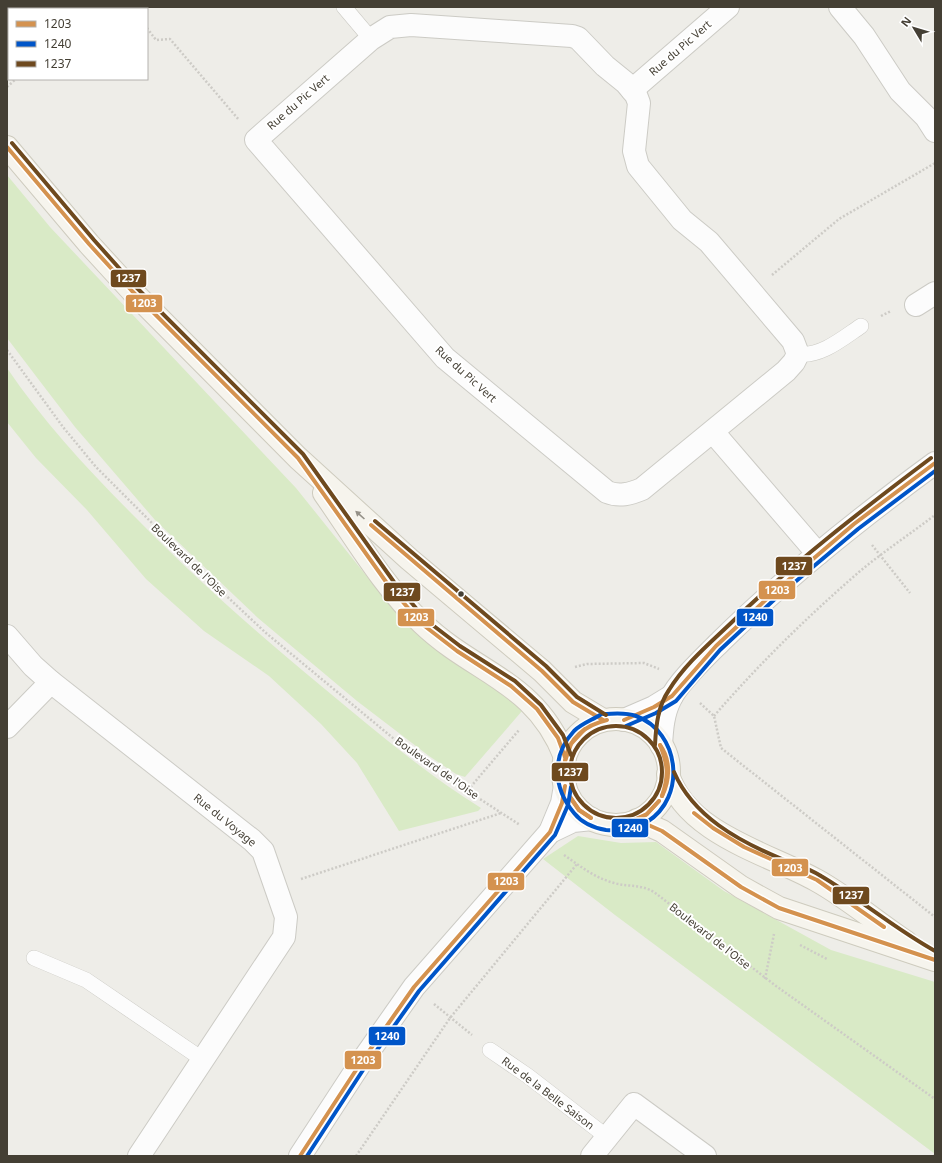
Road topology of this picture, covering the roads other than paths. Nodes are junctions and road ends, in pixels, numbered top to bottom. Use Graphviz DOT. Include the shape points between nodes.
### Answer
graph roads {
  1 [pos="344,7"];
  2 [pos="728,7"];
  3 [pos="840,7"];
  4 [pos="371,39"];
  5 [pos="632,90"];
  6 [pos="935,131"];
  7 [pos="7,147"];
  8 [pos="935,293"];
  9 [pos="916,304"];
  10 [pos="861,326"];
  11 [pos="798,354"];
  12 [pos="713,432"];
  13 [pos="298,458"];
  14 [pos="935,463"];
  15 [pos="818,554"];
  16 [pos="7,636"];
  17 [pos="51,682"];
  18 [pos="672,696"];
  19 [pos="613,720"];
  20 [pos="7,727"];
  21 [pos="661,745"];
  22 [pos="565,757"];
  23 [pos="668,774"];
  24 [pos="565,786"];
  25 [pos="592,819"];
  26 [pos="637,820"];
  27 [pos="546,836"];
  28 [pos="34,958"];
  29 [pos="935,959"];
  30 [pos="490,1050"];
  31 [pos="202,1059"];
  32 [pos="607,1138"];
  33 [pos="139,1156"];
  34 [pos="300,1156"];
  35 [pos="592,1156"];
  36 [pos="705,1156"];
  1 -- 4 [label="lane"];
  2 -- 5 [label="street, Rue du Pic Vert"];
  3 -- 6 [label="street" via="864,36 900,91 926,117"];
  4 -- 5 [label="street, Rue du Pic Vert" via="390,27 411,25 572,36 585,44"];
  4 -- 12 [label="street, Rue du Pic Vert" via="256,140 445,358 607,492 621,495 632,494 642,489"];
  5 -- 11 [label="street" via="638,103 634,151 638,166 682,220 709,242 752,292 793,341"];
  7 -- 13 [label="main road" via="132,291"];
  8 -- 9 [label="street"];
  10 -- 11 [label="lane" via="818,352"];
  11 -- 12 [label="street, Rue du Pic Vert" via="786,371"];
  12 -- 15 [label="street"];
  19 -- 13 [label="main road, one-way" via="573,702 542,671 409,559"];
  13 -- 22 [label="main road" via="372,564 405,605 422,624 511,686 537,709 558,738"];
  14 -- 15 [label="street"];
  15 -- 18 [label="street" via="744,619 695,668"];
  16 -- 17 [label="street, Rue du Voyage"];
  17 -- 20 [label="street"];
  17 -- 31 [label="street, Rue du Voyage" via="263,851 286,917 284,937"];
  18 -- 19 [label="street" via="654,707"];
  18 -- 21 [label="street" via="664,716"];
  19 -- 21 [label="main road" via="643,726"];
  19 -- 22 [label="main road" via="583,730 569,747"];
  21 -- 23 [label="main road" via="667,759"];
  22 -- 24 [label="main road"];
  23 -- 26 [label="main road" via="667,786 662,797 647,814"];
  23 -- 29 [label="main road" via="685,804 712,828 744,847 817,880 907,943"];
  24 -- 25 [label="main road" via="575,806"];
  24 -- 27 [label="street" via="562,803"];
  25 -- 26 [label="main road" via="614,825"];
  25 -- 27 [label="street" via="573,821"];
  26 -- 29 [label="main road" via="662,831 741,887 779,908"];
  27 -- 34 [label="street" via="414,987"];
  28 -- 31 [label="lane" via="86,980"];
  30 -- 32 [label="lane, Rue de la Belle Saison" via="528,1076"];
  31 -- 33 [label="street, Rue du Voyage"];
  32 -- 35 [label="street"];
  32 -- 36 [label="street" via="634,1104"];
}
